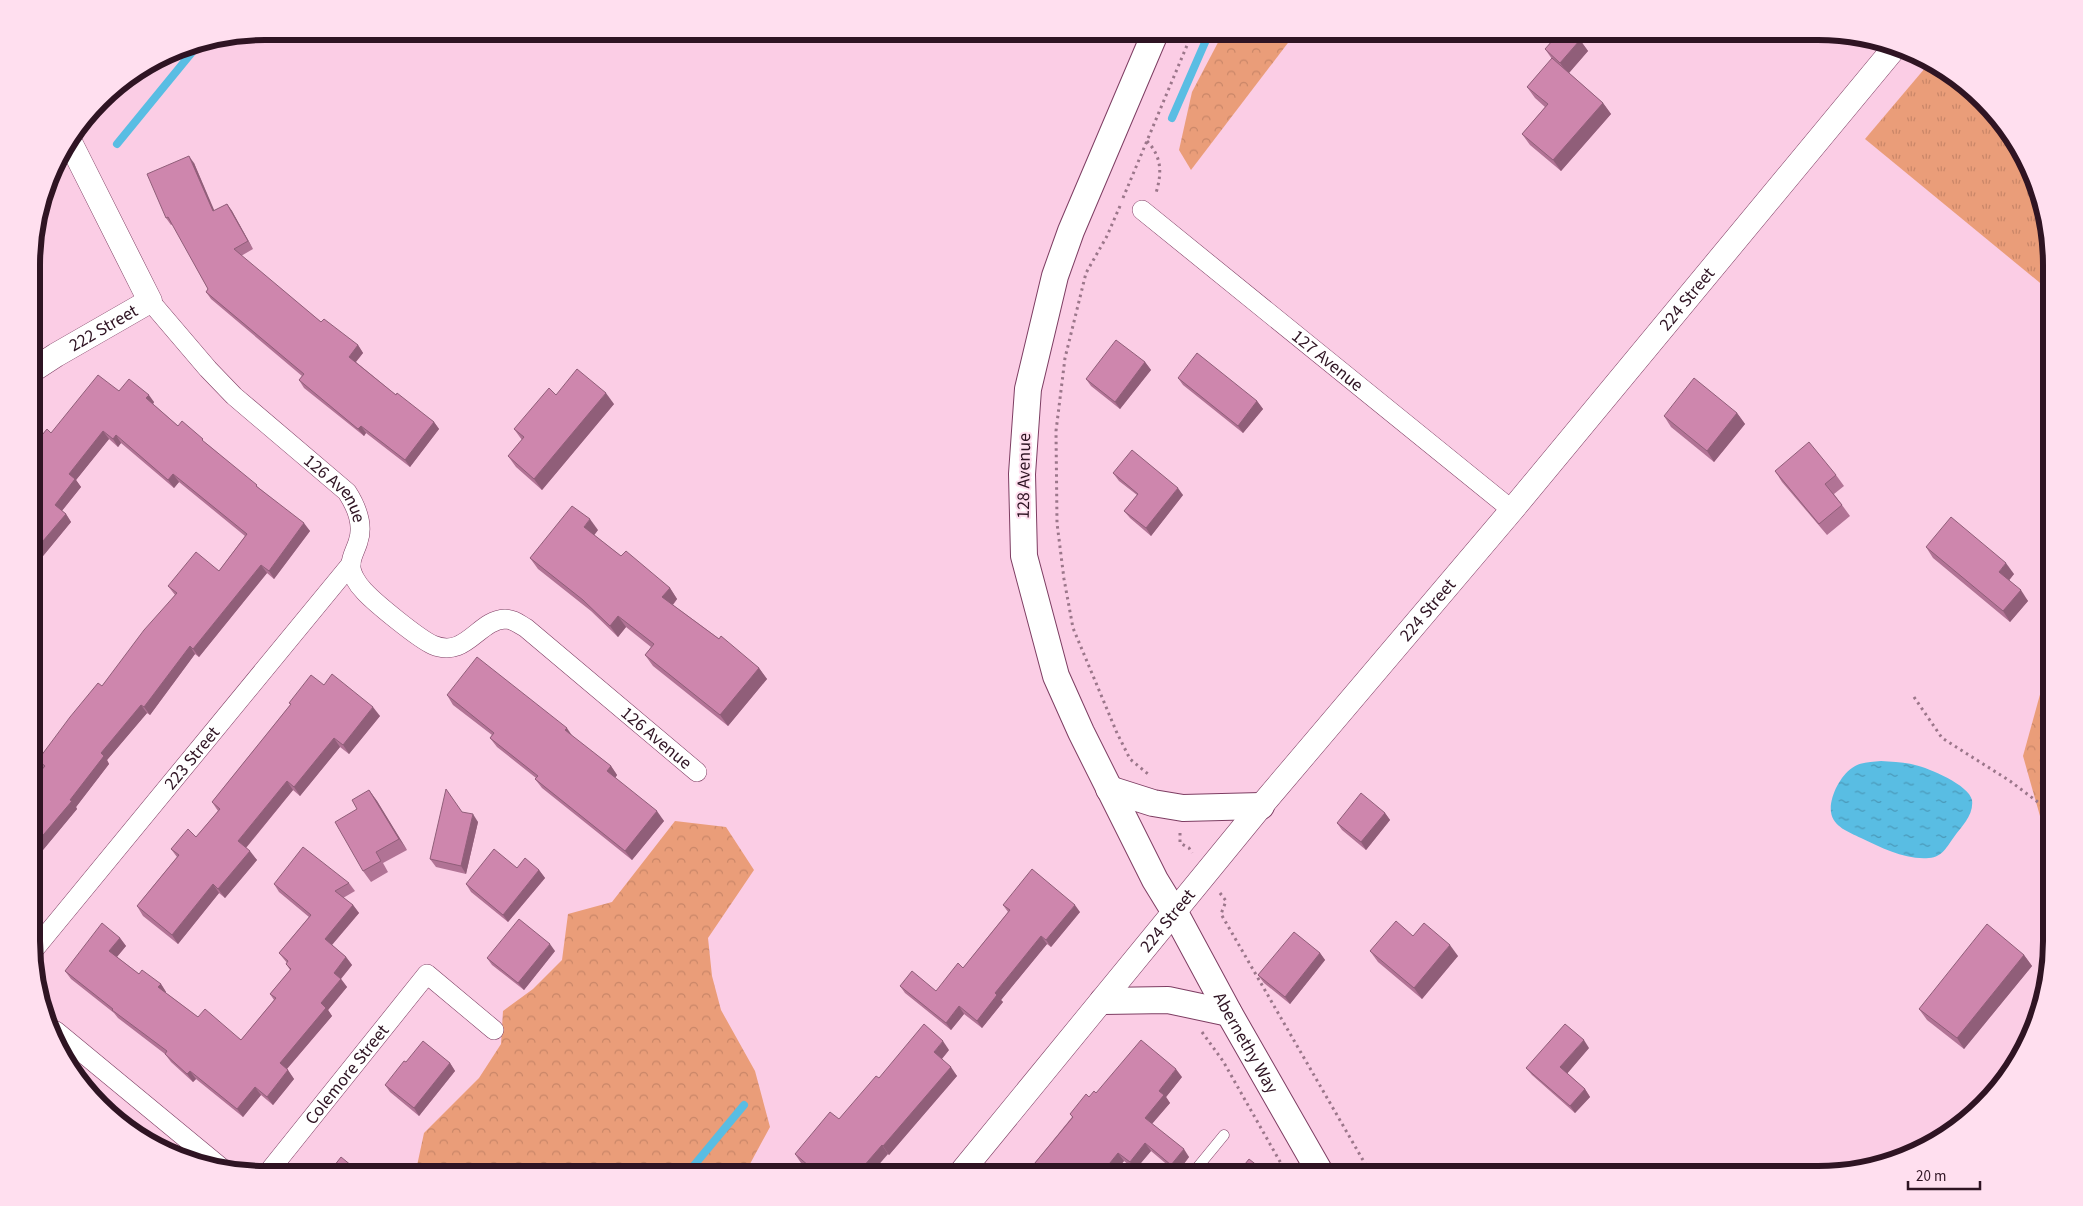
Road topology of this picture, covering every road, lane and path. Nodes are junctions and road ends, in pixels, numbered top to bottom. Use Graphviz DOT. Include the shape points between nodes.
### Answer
graph roads {
  1 [pos="1152,40"];
  2 [pos="1189,40"];
  3 [pos="1891,52"];
  4 [pos="1147,141"];
  5 [pos="73,148"];
  6 [pos="1145,212"];
  7 [pos="150,301"];
  8 [pos="40,365"];
  9 [pos="1512,510"];
  10 [pos="351,564"];
  11 [pos="1914,697"];
  12 [pos="697,772"];
  13 [pos="1150,775"];
  14 [pos="1109,789"];
  15 [pos="1261,806"];
  16 [pos="2043,806"];
  17 [pos="1180,826"];
  18 [pos="1189,848"];
  19 [pos="1222,895"];
  20 [pos="1174,911"];
  21 [pos="40,942"];
  22 [pos="1103,1001"];
  23 [pos="1229,1013"];
  24 [pos="494,1030"];
  25 [pos="1201,1031"];
  26 [pos="61,1035"];
  27 [pos="1224,1135"];
  28 [pos="211,1159"];
  29 [pos="273,1166"];
  30 [pos="966,1166"];
  31 [pos="1199,1166"];
  32 [pos="1283,1166"];
  33 [pos="1317,1166"];
  34 [pos="1366,1166"];
  1 -- 14 [label="main road, 128 Avenue" via="1055,276 1028,389 1024,455 1024,556 1056,676"];
  2 -- 4 [label="path"];
  3 -- 9 [label="street, 224 Street"];
  4 -- 6 [label="path" via="1157,151 1160,167 1157,191"];
  4 -- 13 [label="path" via="1107,236 1086,273 1065,358 1056,440 1057,523 1073,628 1130,759"];
  5 -- 7 [label="street, 126 Avenue"];
  6 -- 9 [label="street, 127 Avenue"];
  7 -- 8 [label="street, 222 Street"];
  7 -- 10 [label="street, 126 Avenue" via="234,396 347,492 358,512 359,526 359,539"];
  9 -- 15 [label="street, 224 Street"];
  10 -- 12 [label="street, 126 Avenue" via="354,577 363,591 432,645 456,648 493,622 505,619 526,628"];
  10 -- 21 [label="street, 223 Street"];
  11 -- 16 [label="path" via="1942,738"];
  14 -- 15 [label="main road" via="1153,803 1183,808"];
  14 -- 20 [label="main road, 128 Avenue"];
  15 -- 20 [label="street, 224 Street"];
  17 -- 18 [label="path" via="1179,844"];
  19 -- 34 [label="path" via="1226,901 1221,914"];
  20 -- 22 [label="street, 224 Street"];
  20 -- 23 [label="main road, Abernethy Way"];
  22 -- 23 [label="main road" via="1168,1000"];
  22 -- 30 [label="street, 224 Street"];
  23 -- 33 [label="main road, Abernethy Way"];
  24 -- 29 [label="street, Colemore Street" via="427,974"];
  25 -- 32 [label="path" via="1223,1061"];
  26 -- 28 [label="street"];
  27 -- 31 [label="lane"];
}
